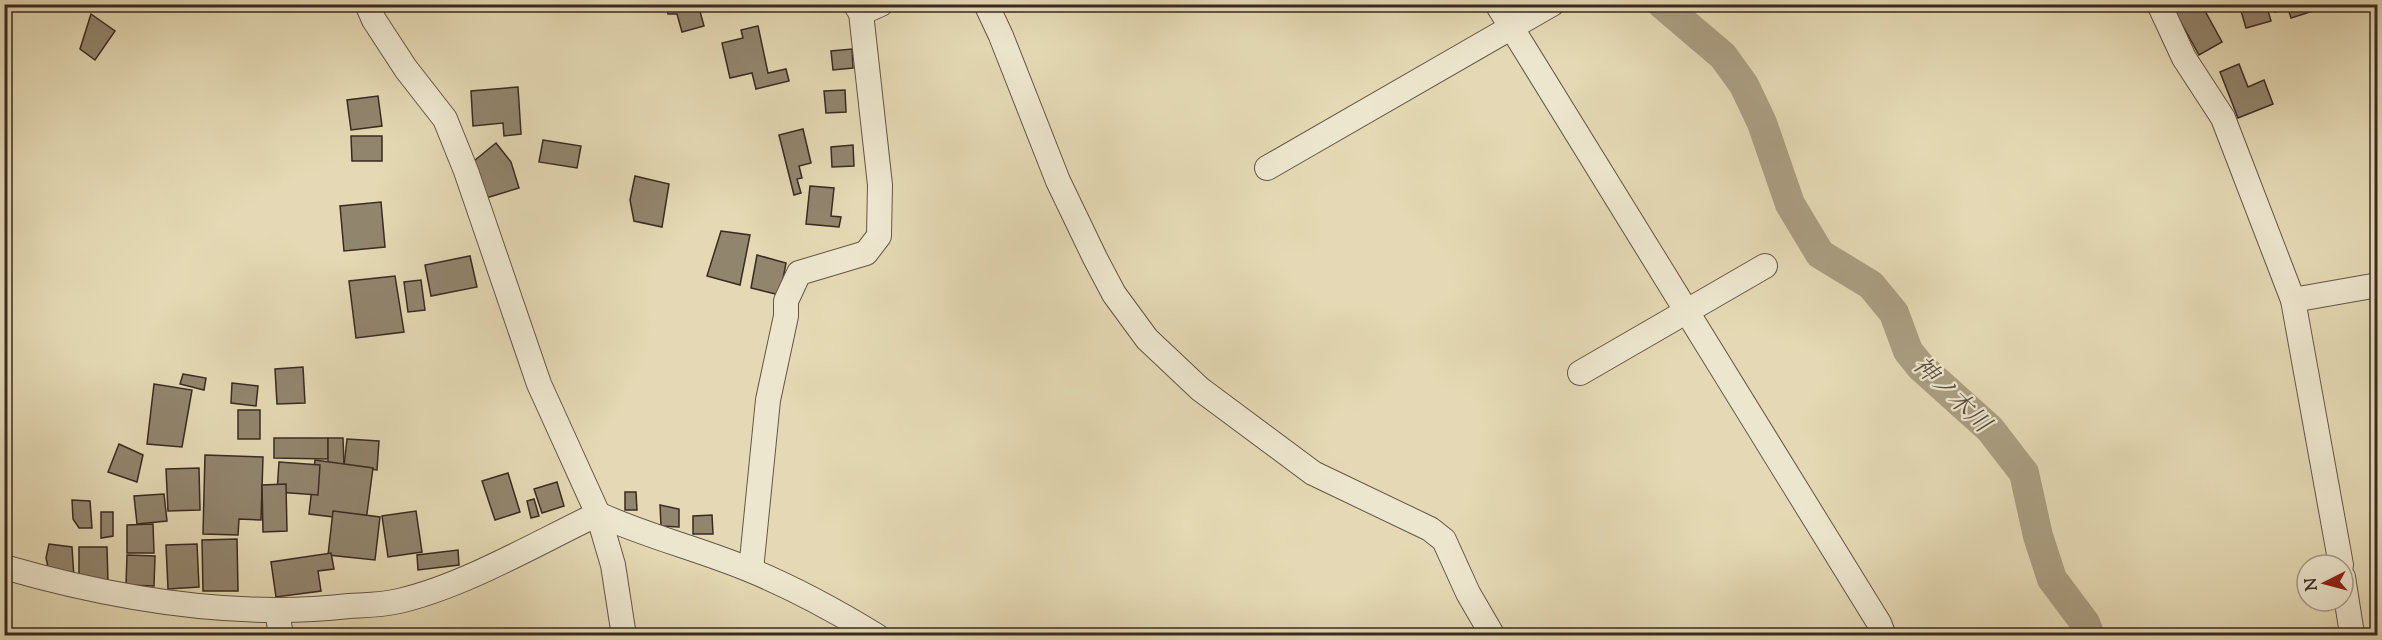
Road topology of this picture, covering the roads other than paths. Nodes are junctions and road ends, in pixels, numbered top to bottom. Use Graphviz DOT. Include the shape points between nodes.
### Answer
graph roads {
  1 [pos="368,4"];
  2 [pos="986,4"];
  3 [pos="1497,4"];
  4 [pos="1552,4"];
  5 [pos="2159,4"];
  6 [pos="865,7"];
  7 [pos="1512,27"];
  8 [pos="1267,168"];
  9 [pos="1765,266"];
  10 [pos="2378,285"];
  11 [pos="2294,300"];
  12 [pos="1687,312"];
  13 [pos="1580,373"];
  14 [pos="598,514"];
  15 [pos="2339,553"];
  16 [pos="4,567"];
  17 [pos="751,570"];
  18 [pos="277,610"];
  19 [pos="2349,613"];
  20 [pos="281,636"];
  21 [pos="624,636"];
  22 [pos="877,636"];
  23 [pos="1493,636"];
  24 [pos="1884,636"];
  25 [pos="2349,636"];
  1 -- 14 [label="street" via="406,69 445,119 539,384"];
  2 -- 23 [label="street" via="1058,181 1095,258 1114,294 1148,339 1200,389 1313,473 1430,529 1444,540"];
  3 -- 7 [label="street"];
  4 -- 7 [label="street"];
  5 -- 11 [label="street" via="2184,58 2223,118"];
  6 -- 17 [label="street" via="880,185 879,236 866,253 799,273 786,301 768,400"];
  7 -- 8 [label="street"];
  7 -- 12 [label="street"];
  9 -- 12 [label="street"];
  10 -- 11 [label="street"];
  11 -- 15 [label="street"];
  12 -- 13 [label="street"];
  12 -- 24 [label="street" via="1880,622"];
  14 -- 17 [label="street" via="637,532"];
  14 -- 18 [label="street" via="458,581 399,601"];
  14 -- 21 [label="street" via="613,565"];
  16 -- 18 [label="street" via="165,602"];
  17 -- 22 [label="street" via="836,610"];
  18 -- 20 [label="street"];
  19 -- 25 [label="street" via="2352,634"];
}
